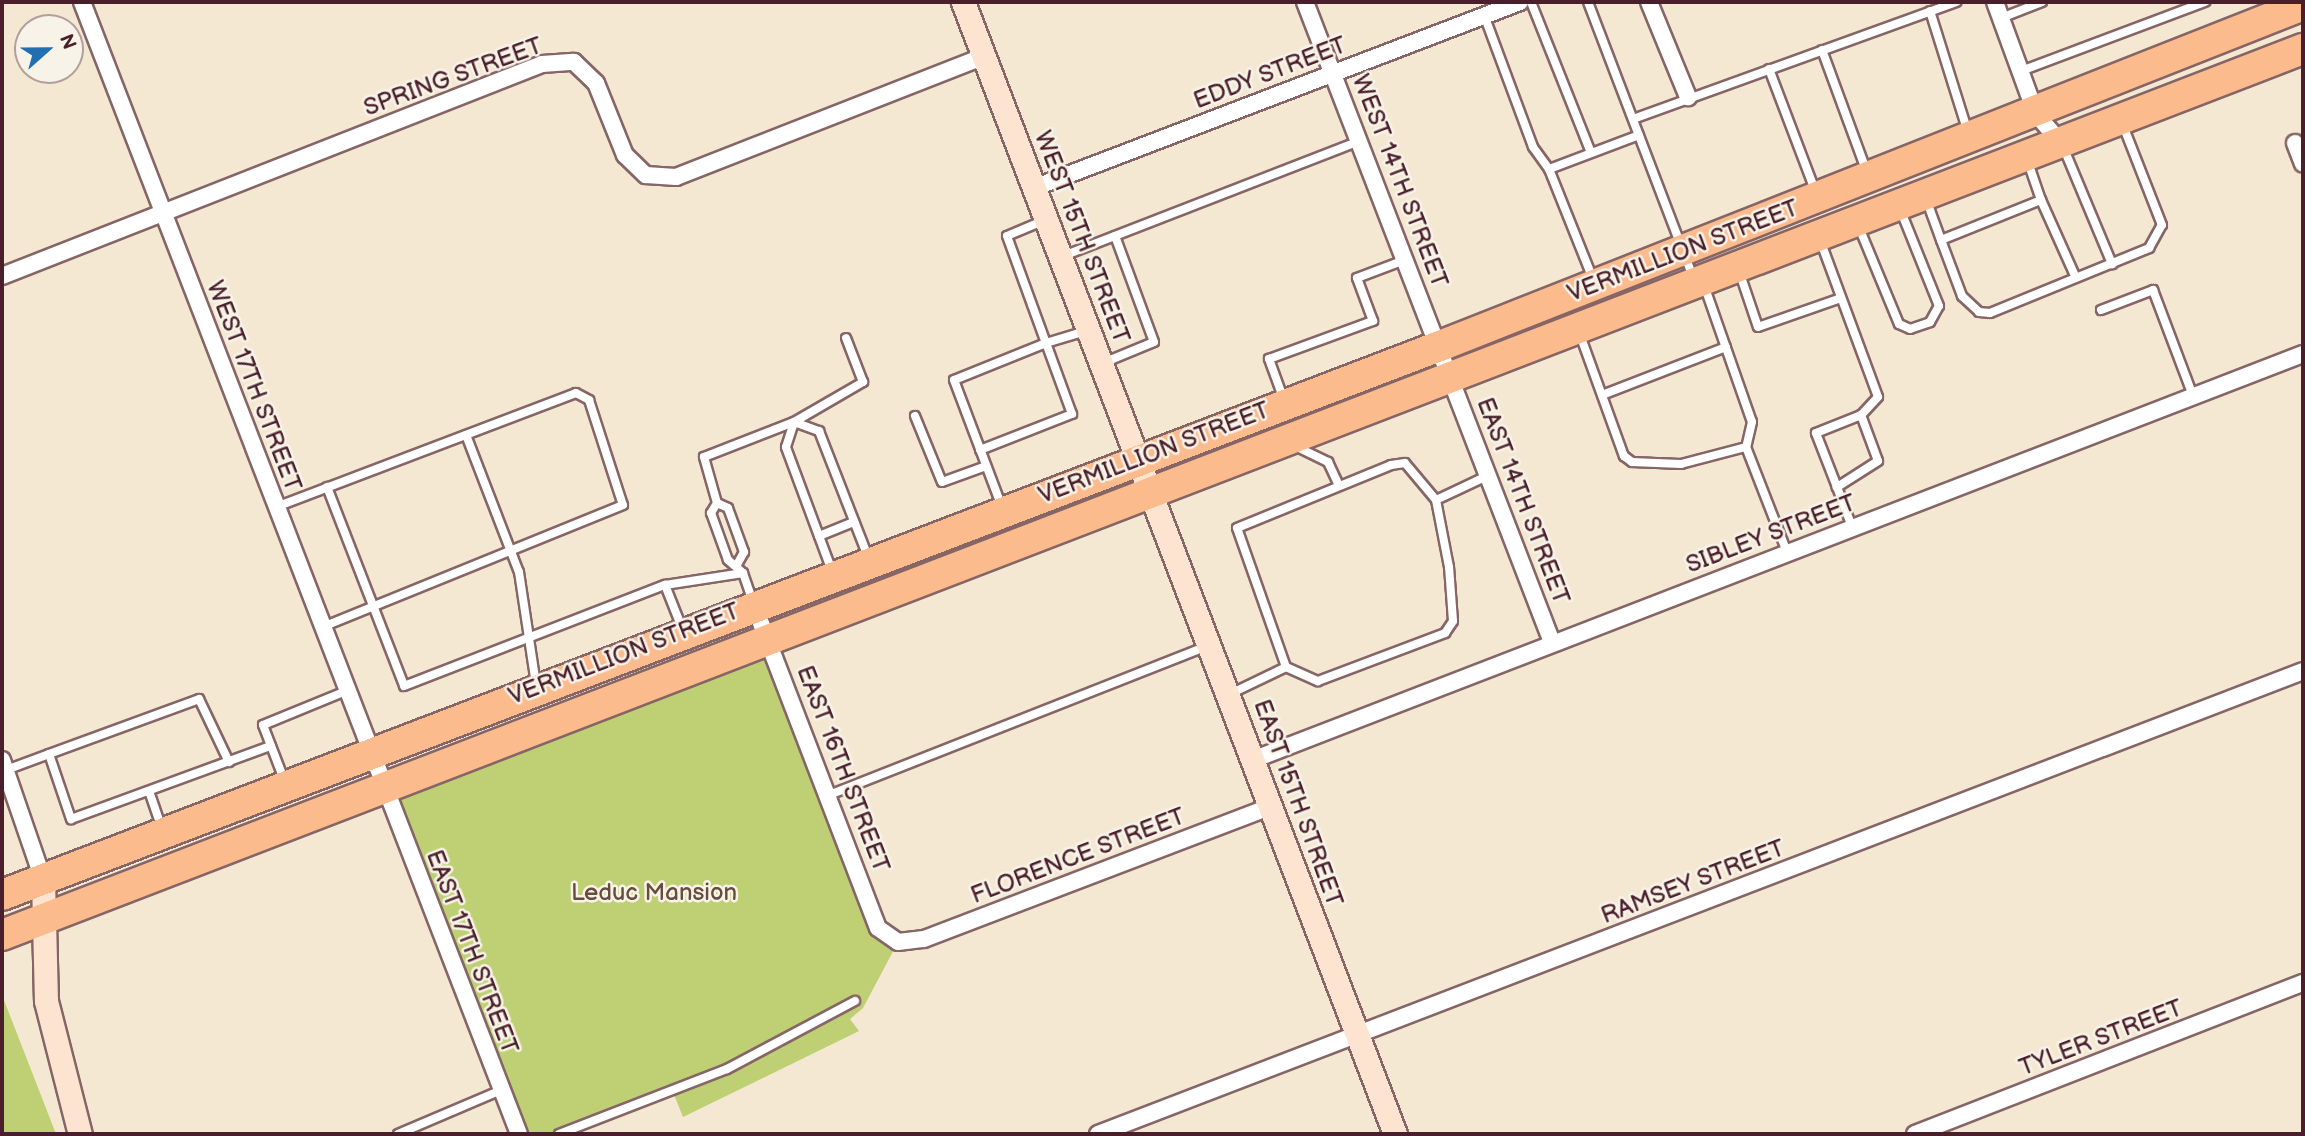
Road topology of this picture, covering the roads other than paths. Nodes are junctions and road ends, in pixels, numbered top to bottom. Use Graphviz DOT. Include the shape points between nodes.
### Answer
graph roads {
  1 [pos="82,2"];
  2 [pos="963,2"];
  3 [pos="1305,2"];
  4 [pos="1520,2"];
  5 [pos="1531,2"];
  6 [pos="1588,2"];
  7 [pos="1649,2"];
  8 [pos="1956,2"];
  9 [pos="1995,2"];
  10 [pos="2042,2"];
  11 [pos="2205,2"];
  12 [pos="2302,5"];
  13 [pos="1930,11"];
  14 [pos="1484,15"];
  15 [pos="2001,18"];
  16 [pos="2303,49"];
  17 [pos="1822,50"];
  18 [pos="984,56"];
  19 [pos="1769,69"];
  20 [pos="2021,71"];
  21 [pos="1334,73"];
  22 [pos="1688,97"];
  23 [pos="2036,114"];
  24 [pos="2120,117"];
  25 [pos="1633,119"];
  26 [pos="1639,135"];
  27 [pos="1971,139"];
  28 [pos="2059,140"];
  29 [pos="1360,141"];
  30 [pos="2295,142"];
  31 [pos="1591,153"];
  32 [pos="2024,153"];
  33 [pos="2303,164"];
  34 [pos="1549,169"];
  35 [pos="1870,178"];
  36 [pos="1035,187"];
  37 [pos="1818,198"];
  38 [pos="1910,198"];
  39 [pos="2041,200"];
  40 [pos="163,211"];
  41 [pos="1048,219"];
  42 [pos="1855,219"];
  43 [pos="1818,234"];
  44 [pos="1115,236"];
  45 [pos="1941,240"];
  46 [pos="1683,251"];
  47 [pos="1062,257"];
  48 [pos="1406,259"];
  49 [pos="2112,264"];
  50 [pos="1738,265"];
  51 [pos="2,276"];
  52 [pos="2076,278"];
  53 [pos="1699,280"];
  54 [pos="1596,285"];
  55 [pos="1841,298"];
  56 [pos="2101,310"];
  57 [pos="1578,329"];
  58 [pos="1089,330"];
  59 [pos="846,338"];
  60 [pos="1046,343"];
  61 [pos="1440,345"];
  62 [pos="1726,347"];
  63 [pos="2303,354"];
  64 [pos="1102,363"];
  65 [pos="1452,377"];
  66 [pos="1602,395"];
  67 [pos="2193,397"];
  68 [pos="1285,404"];
  69 [pos="1861,415"];
  70 [pos="915,416"];
  71 [pos="793,422"];
  72 [pos="466,435"];
  73 [pos="1283,441"];
  74 [pos="1746,447"];
  75 [pos="980,450"];
  76 [pos="1138,460"];
  77 [pos="986,466"];
  78 [pos="1489,475"];
  79 [pos="1339,486"];
  80 [pos="327,487"];
  81 [pos="1837,487"];
  82 [pos="1149,491"];
  83 [pos="1436,500"];
  84 [pos="717,503"];
  85 [pos="276,507"];
  86 [pos="1003,510"];
  87 [pos="854,522"];
  88 [pos="1852,527"];
  89 [pos="819,536"];
  90 [pos="510,551"];
  91 [pos="1787,552"];
  92 [pos="869,560"];
  93 [pos="738,563"];
  94 [pos="743,573"];
  95 [pos="833,574"];
  96 [pos="665,585"];
  97 [pos="754,604"];
  98 [pos="372,607"];
  99 [pos="322,627"];
  100 [pos="683,631"];
  101 [pos="527,636"];
  102 [pos="769,638"];
  103 [pos="1552,642"];
  104 [pos="1210,645"];
  105 [pos="1286,667"];
  106 [pos="2303,671"];
  107 [pos="537,687"];
  108 [pos="346,691"];
  109 [pos="1230,694"];
  110 [pos="271,746"];
  111 [pos="370,752"];
  112 [pos="49,754"];
  113 [pos="1255,759"];
  114 [pos="229,762"];
  115 [pos="4,765"];
  116 [pos="286,785"];
  117 [pos="383,786"];
  118 [pos="149,791"];
  119 [pos="829,794"];
  120 [pos="1272,806"];
  121 [pos="163,832"];
  122 [pos="43,879"];
  123 [pos="2,895"];
  124 [pos="41,919"];
  125 [pos="2,934"];
  126 [pos="898,942"];
  127 [pos="2303,983"];
  128 [pos="855,1001"];
  129 [pos="1357,1037"];
  130 [pos="501,1090"];
  131 [pos="80,1134"];
  132 [pos="398,1134"];
  133 [pos="519,1134"];
  134 [pos="559,1134"];
  135 [pos="1098,1134"];
  136 [pos="1395,1134"];
  137 [pos="1915,1134"];
  1 -- 40 [label="street, WEST 17TH STREET"];
  2 -- 18 [label="street, WEST 15TH STREET"];
  3 -- 21 [label="street, WEST 14TH STREET"];
  4 -- 14 [label="street, EDDY STREET"];
  5 -- 31 [label="lane"];
  6 -- 25 [label="lane"];
  7 -- 22 [label="street"];
  8 -- 13 [label="lane"];
  9 -- 15 [label="street"];
  10 -- 15 [label="lane"];
  11 -- 20 [label="lane"];
  12 -- 23 [label="highway, VERMILLION STREET"];
  13 -- 17 [label="lane"];
  13 -- 27 [label="lane"];
  14 -- 21 [label="street, EDDY STREET"];
  14 -- 34 [label="lane" via="1533,147"];
  15 -- 20 [label="street"];
  16 -- 24 [label="highway, VERMILLION STREET"];
  17 -- 19 [label="lane"];
  17 -- 35 [label="lane"];
  18 -- 36 [label="street, WEST 15TH STREET"];
  18 -- 40 [label="street, SPRING STREET" via="676,177 646,175 625,155 596,83 573,62 542,64"];
  19 -- 22 [label="lane"];
  19 -- 37 [label="lane"];
  20 -- 23 [label="street"];
  21 -- 29 [label="street, WEST 14TH STREET"];
  21 -- 36 [label="street, EDDY STREET"];
  22 -- 25 [label="lane"];
  23 -- 27 [label="highway, VERMILLION STREET"];
  23 -- 28 [label="street"];
  24 -- 28 [label="highway, VERMILLION STREET"];
  24 -- 49 [label="lane" via="2162,234 2150,248"];
  25 -- 26 [label="lane"];
  26 -- 31 [label="lane"];
  26 -- 46 [label="lane"];
  27 -- 35 [label="highway, VERMILLION STREET"];
  28 -- 32 [label="highway, VERMILLION STREET"];
  28 -- 49 [label="lane"];
  29 -- 44 [label="lane"];
  29 -- 48 [label="street, WEST 14TH STREET"];
  30 -- 33 [label="street"];
  31 -- 34 [label="lane"];
  32 -- 38 [label="highway, VERMILLION STREET"];
  32 -- 39 [label="lane"];
  34 -- 54 [label="lane"];
  35 -- 37 [label="highway, VERMILLION STREET"];
  36 -- 41 [label="street, WEST 15TH STREET"];
  37 -- 46 [label="highway, VERMILLION STREET"];
  38 -- 42 [label="highway, VERMILLION STREET"];
  38 -- 42 [label="lane" via="1939,306 1936,320 1910,329 1899,324"];
  38 -- 45 [label="lane"];
  39 -- 45 [label="lane"];
  39 -- 52 [label="lane"];
  40 -- 51 [label="street, SPRING STREET"];
  40 -- 85 [label="street, WEST 17TH STREET"];
  41 -- 47 [label="street, WEST 15TH STREET"];
  41 -- 60 [label="lane" via="1007,236"];
  42 -- 43 [label="highway, VERMILLION STREET"];
  43 -- 50 [label="highway, VERMILLION STREET"];
  43 -- 55 [label="lane"];
  44 -- 47 [label="lane"];
  44 -- 64 [label="lane" via="1154,342"];
  45 -- 52 [label="lane" via="1962,296 1979,312 2009,309"];
  46 -- 53 [label="lane"];
  46 -- 54 [label="highway, VERMILLION STREET"];
  47 -- 58 [label="street, WEST 15TH STREET"];
  48 -- 61 [label="street, WEST 14TH STREET"];
  48 -- 68 [label="lane" via="1357,278 1373,321 1269,359"];
  49 -- 52 [label="lane"];
  50 -- 53 [label="highway, VERMILLION STREET"];
  50 -- 55 [label="lane" via="1758,327"];
  53 -- 57 [label="highway, VERMILLION STREET"];
  53 -- 62 [label="lane"];
  54 -- 61 [label="highway, VERMILLION STREET"];
  55 -- 69 [label="lane" via="1878,397"];
  56 -- 67 [label="lane" via="2154,290"];
  57 -- 65 [label="highway, VERMILLION STREET"];
  57 -- 66 [label="lane"];
  58 -- 60 [label="lane"];
  58 -- 64 [label="street, WEST 15TH STREET"];
  59 -- 71 [label="lane" via="863,382"];
  60 -- 75 [label="lane" via="954,380"];
  60 -- 75 [label="lane" via="1072,414"];
  61 -- 65 [label="street, WEST 14TH STREET"];
  61 -- 68 [label="highway, VERMILLION STREET"];
  62 -- 66 [label="lane"];
  62 -- 74 [label="lane" via="1752,422"];
  63 -- 67 [label="street, SIBLEY STREET"];
  64 -- 76 [label="street, WEST 15TH STREET"];
  65 -- 73 [label="highway, VERMILLION STREET"];
  65 -- 78 [label="street, EAST 14TH STREET"];
  66 -- 74 [label="lane" via="1632,461 1681,464"];
  67 -- 88 [label="street, SIBLEY STREET"];
  68 -- 76 [label="highway, VERMILLION STREET"];
  69 -- 81 [label="lane" via="1878,461"];
  69 -- 81 [label="lane" via="1816,433"];
  70 -- 77 [label="lane" via="942,482"];
  71 -- 84 [label="lane" via="704,457"];
  71 -- 87 [label="lane" via="819,431"];
  71 -- 89 [label="lane" via="786,447"];
  72 -- 80 [label="lane"];
  72 -- 90 [label="lane"];
  72 -- 90 [label="lane" via="576,393 589,400 624,506"];
  73 -- 79 [label="lane" via="1328,462"];
  73 -- 82 [label="highway, VERMILLION STREET"];
  74 -- 91 [label="lane"];
  75 -- 77 [label="lane"];
  76 -- 82 [label="street, WEST 15TH STREET"];
  76 -- 86 [label="highway, VERMILLION STREET"];
  77 -- 86 [label="lane"];
  78 -- 83 [label="lane"];
  78 -- 103 [label="street, EAST 14TH STREET"];
  79 -- 83 [label="lane" via="1405,463"];
  79 -- 105 [label="lane" via="1236,534"];
  80 -- 85 [label="lane"];
  80 -- 98 [label="lane"];
  81 -- 88 [label="lane"];
  82 -- 102 [label="highway, VERMILLION STREET"];
  82 -- 104 [label="street, EAST 15TH STREET"];
  83 -- 105 [label="lane" via="1453,621 1445,633 1318,681"];
  84 -- 93 [label="lane" via="729,508 744,552"];
  84 -- 93 [label="lane" via="711,513 728,560"];
  85 -- 99 [label="street, WEST 17TH STREET"];
  86 -- 92 [label="highway, VERMILLION STREET"];
  87 -- 89 [label="lane"];
  87 -- 92 [label="lane"];
  88 -- 91 [label="street, SIBLEY STREET"];
  89 -- 95 [label="lane"];
  90 -- 98 [label="lane"];
  90 -- 101 [label="lane"];
  91 -- 103 [label="street, SIBLEY STREET"];
  92 -- 95 [label="highway, VERMILLION STREET"];
  93 -- 94 [label="lane"];
  94 -- 96 [label="lane"];
  94 -- 97 [label="lane"];
  95 -- 97 [label="highway, VERMILLION STREET"];
  96 -- 100 [label="lane"];
  96 -- 101 [label="lane"];
  97 -- 100 [label="highway, VERMILLION STREET"];
  97 -- 102 [label="street, EAST 16TH STREET"];
  98 -- 99 [label="lane"];
  98 -- 101 [label="lane" via="404,686"];
  99 -- 108 [label="street, WEST 17TH STREET"];
  100 -- 107 [label="highway, VERMILLION STREET"];
  101 -- 107 [label="lane"];
  102 -- 117 [label="highway, VERMILLION STREET"];
  102 -- 119 [label="street, EAST 16TH STREET"];
  103 -- 113 [label="street, SIBLEY STREET"];
  104 -- 109 [label="street, EAST 15TH STREET"];
  104 -- 119 [label="lane"];
  105 -- 109 [label="lane"];
  106 -- 129 [label="street, RAMSEY STREET"];
  107 -- 111 [label="highway, VERMILLION STREET"];
  108 -- 110 [label="lane" via="263,725"];
  108 -- 111 [label="street, WEST 17TH STREET"];
  109 -- 113 [label="street, EAST 15TH STREET"];
  110 -- 114 [label="lane"];
  110 -- 116 [label="lane"];
  111 -- 116 [label="highway, VERMILLION STREET"];
  111 -- 117 [label="street, WEST 17TH STREET"];
  112 -- 114 [label="lane" via="199,699"];
  112 -- 115 [label="lane"];
  112 -- 118 [label="lane" via="71,819"];
  113 -- 120 [label="street, EAST 15TH STREET"];
  114 -- 118 [label="lane"];
  115 -- 122 [label="street"];
  116 -- 121 [label="highway, VERMILLION STREET"];
  117 -- 124 [label="highway, VERMILLION STREET"];
  117 -- 130 [label="street, EAST 17TH STREET"];
  118 -- 121 [label="lane"];
  119 -- 126 [label="street, EAST 16TH STREET" via="878,928"];
  120 -- 126 [label="street, FLORENCE STREET" via="924,939"];
  120 -- 129 [label="street, EAST 15TH STREET"];
  121 -- 122 [label="highway, VERMILLION STREET"];
  122 -- 123 [label="highway, VERMILLION STREET"];
  122 -- 124 [label="street"];
  124 -- 125 [label="highway, VERMILLION STREET"];
  124 -- 131 [label="street" via="46,1001"];
  127 -- 137 [label="street, TYLER STREET"];
  128 -- 134 [label="lane" via="727,1069"];
  129 -- 135 [label="street, RAMSEY STREET"];
  129 -- 136 [label="street, EAST 15TH STREET"];
  130 -- 132 [label="lane"];
  130 -- 133 [label="street, EAST 17TH STREET"];
}
